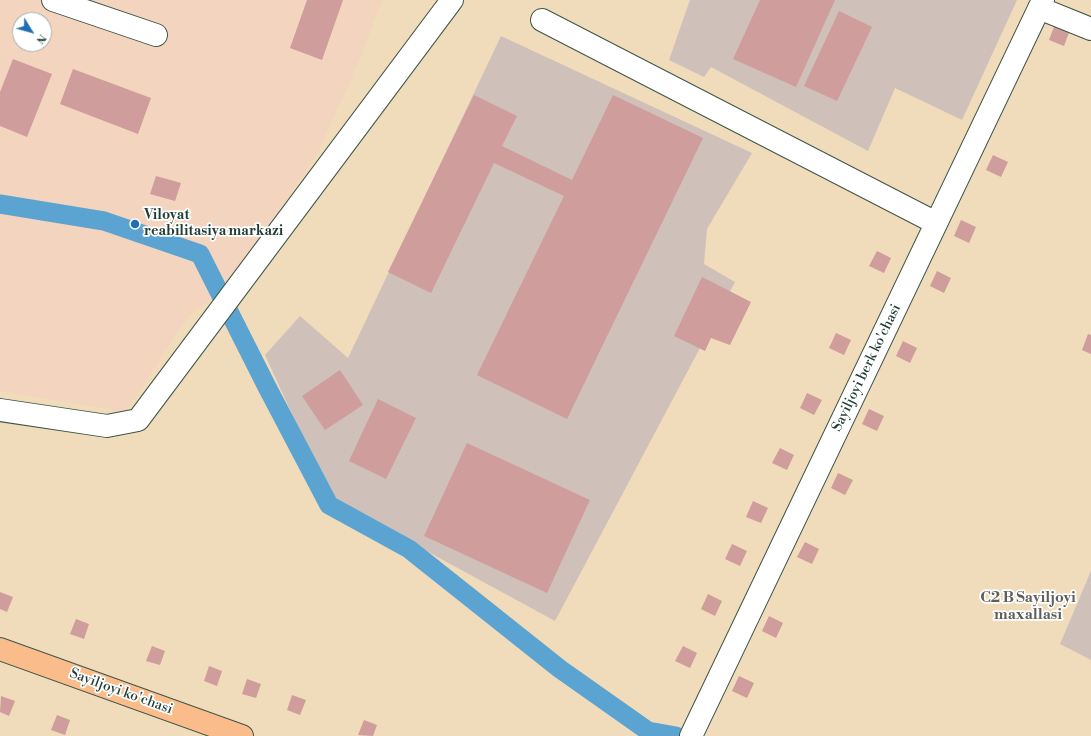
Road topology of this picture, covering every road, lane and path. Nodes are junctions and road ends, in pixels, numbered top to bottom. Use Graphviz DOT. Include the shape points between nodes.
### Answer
graph roads {
  1 [pos="53,0"];
  2 [pos="452,0"];
  3 [pos="1041,4"];
  4 [pos="542,20"];
  5 [pos="1091,29"];
  6 [pos="156,35"];
  7 [pos="936,223"];
  8 [pos="0,410"];
  9 [pos="0,648"];
  10 [pos="242,736"];
  11 [pos="691,736"];
  1 -- 6 [label="street"];
  2 -- 8 [label="street" via="138,420 107,426"];
  3 -- 5 [label="street"];
  3 -- 7 [label="street, Sayiljoyi berk ko'chasi"];
  4 -- 7 [label="street"];
  7 -- 11 [label="street, Sayiljoyi berk ko'chasi"];
  9 -- 10 [label="main road, Sayiljoyi ko'chasi"];
}
